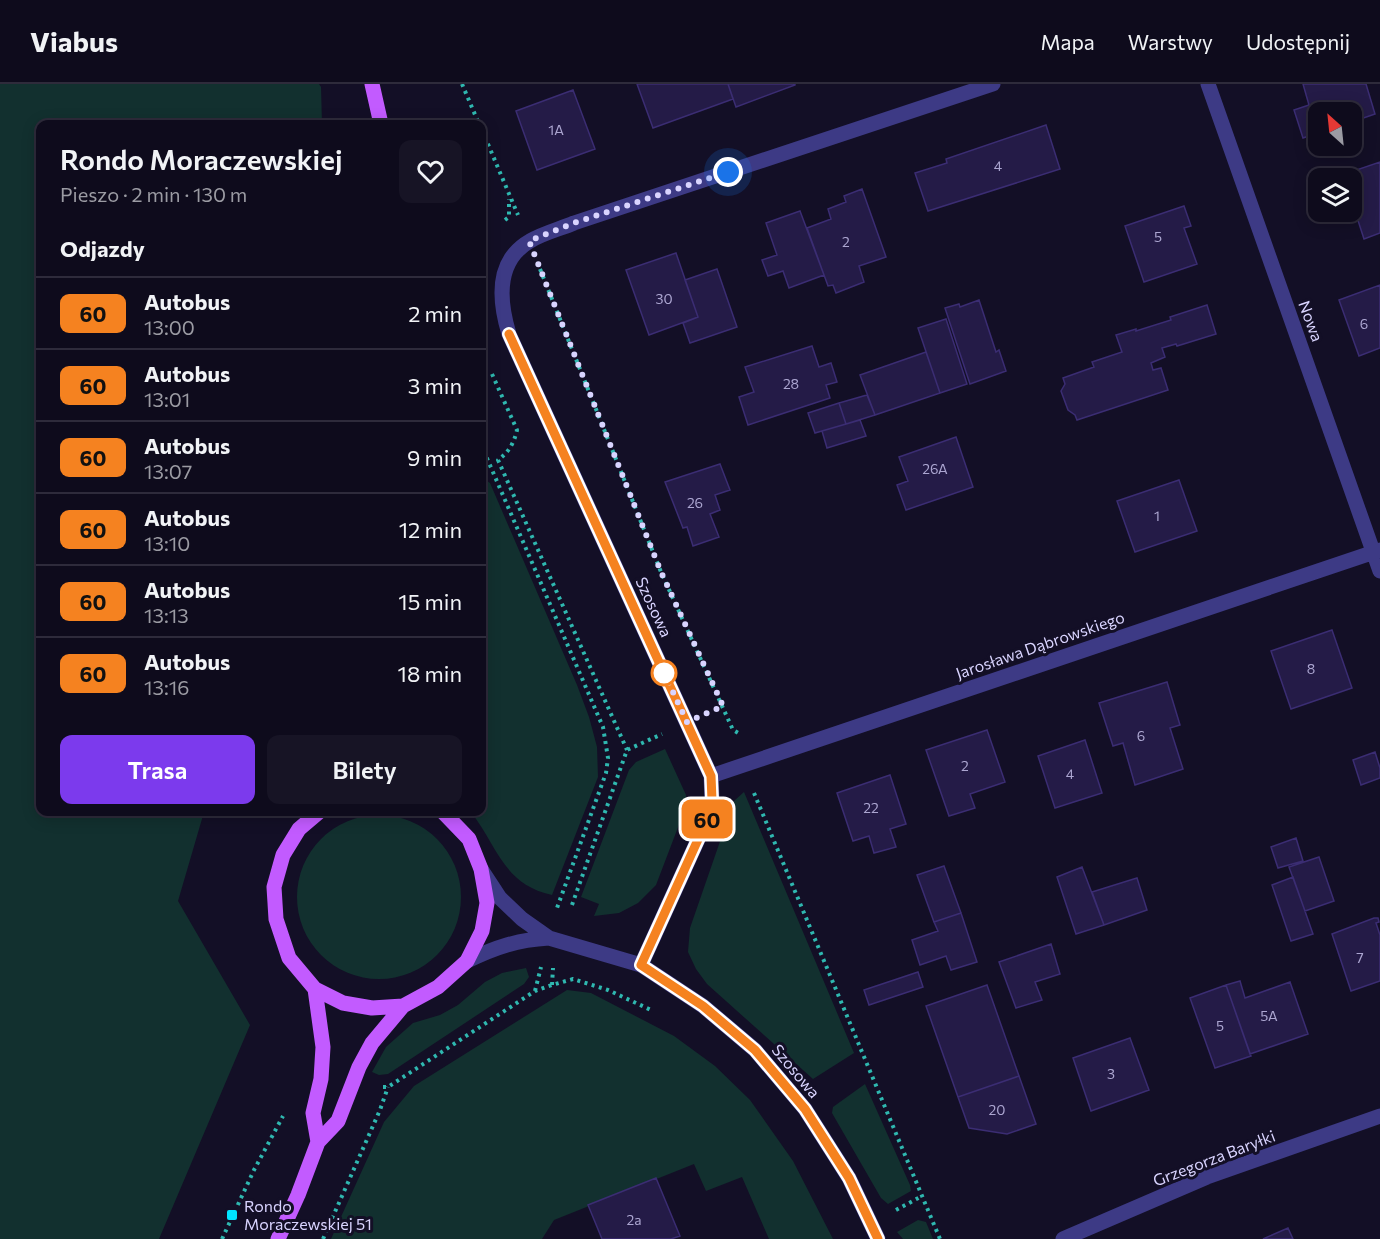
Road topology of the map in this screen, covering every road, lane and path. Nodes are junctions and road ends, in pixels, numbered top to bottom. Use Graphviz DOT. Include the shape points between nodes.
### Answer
graph roads {
  1 [pos="372,84"];
  2 [pos="462,84"];
  3 [pos="993,84"];
  4 [pos="1208,84"];
  5 [pos="380,120"];
  6 [pos="477,120"];
  7 [pos="486,139"];
  8 [pos="510,195"];
  9 [pos="501,224"];
  10 [pos="529,241"];
  11 [pos="490,370"];
  12 [pos="486,456"];
  13 [pos="1377,551"];
  14 [pos="1380,571"];
  15 [pos="723,706"];
  16 [pos="687,722"];
  17 [pos="627,750"];
  18 [pos="760,758"];
  19 [pos="711,776"];
  20 [pos="314,816"];
  21 [pos="449,816"];
  22 [pos="481,869"];
  23 [pos="558,903"];
  24 [pos="572,905"];
  25 [pos="549,938"];
  26 [pos="467,961"];
  27 [pos="541,965"];
  28 [pos="641,965"];
  29 [pos="553,968"];
  30 [pos="552,985"];
  31 [pos="315,989"];
  32 [pos="535,991"];
  33 [pos="404,1006"];
  34 [pos="657,1013"];
  35 [pos="1380,1116"];
  36 [pos="318,1142"];
  37 [pos="278,1239"];
  38 [pos="323,1239"];
  39 [pos="878,1239"];
  40 [pos="940,1239"];
  41 [pos="1063,1239"];
  1 -- 5 [label="main road"];
  2 -- 6 [label="path"];
  3 -- 10 [label="street"];
  4 -- 13 [label="street, Nowa"];
  7 -- 8 [label="path"];
  8 -- 9 [label="path" via="509,217"];
  8 -- 10 [label="path"];
  10 -- 15 [label="path" via="661,572"];
  10 -- 16 [label="street, Szosowa" via="516,252 502,283 501,308 509,334"];
  11 -- 17 [label="path" via="518,430 506,454 498,460"];
  12 -- 23 [label="path" via="603,727 608,758"];
  13 -- 14 [label="street, Nowa"];
  13 -- 18 [label="street, Jarosława Dąbrowskiego"];
  15 -- 16 [label="path"];
  15 -- 18 [label="path" via="734,730 753,741"];
  16 -- 17 [label="path"];
  16 -- 19 [label="street, Szosowa"];
  17 -- 24 [label="path"];
  18 -- 19 [label="street, Jarosława Dąbrowskiego"];
  18 -- 40 [label="path" via="766,778 753,793"];
  19 -- 28 [label="street, Szosowa" via="712,800 706,822"];
  20 -- 31 [label="main road" via="299,829 283,855 274,887 276,919 289,958"];
  21 -- 22 [label="main road" via="469,839"];
  22 -- 25 [label="street, Szosowa" via="500,898"];
  22 -- 26 [label="main road" via="487,903 482,931"];
  25 -- 26 [label="street, Szosowa" via="495,947"];
  25 -- 28 [label="street, Szosowa"];
  26 -- 33 [label="main road" via="438,987"];
  27 -- 32 [label="path"];
  28 -- 39 [label="street, Szosowa" via="703,1006 755,1050 805,1109 849,1178"];
  29 -- 30 [label="path"];
  30 -- 32 [label="path"];
  30 -- 34 [label="path" via="573,979"];
  31 -- 33 [label="main road" via="343,1003 372,1008"];
  31 -- 36 [label="main road" via="323,1047 313,1113"];
  32 -- 38 [label="path" via="388,1087"];
  33 -- 36 [label="main road" via="372,1043 338,1121"];
  35 -- 41 [label="street, Grzegorza Baryłki" via="1207,1177"];
  36 -- 37 [label="main road"];
}
